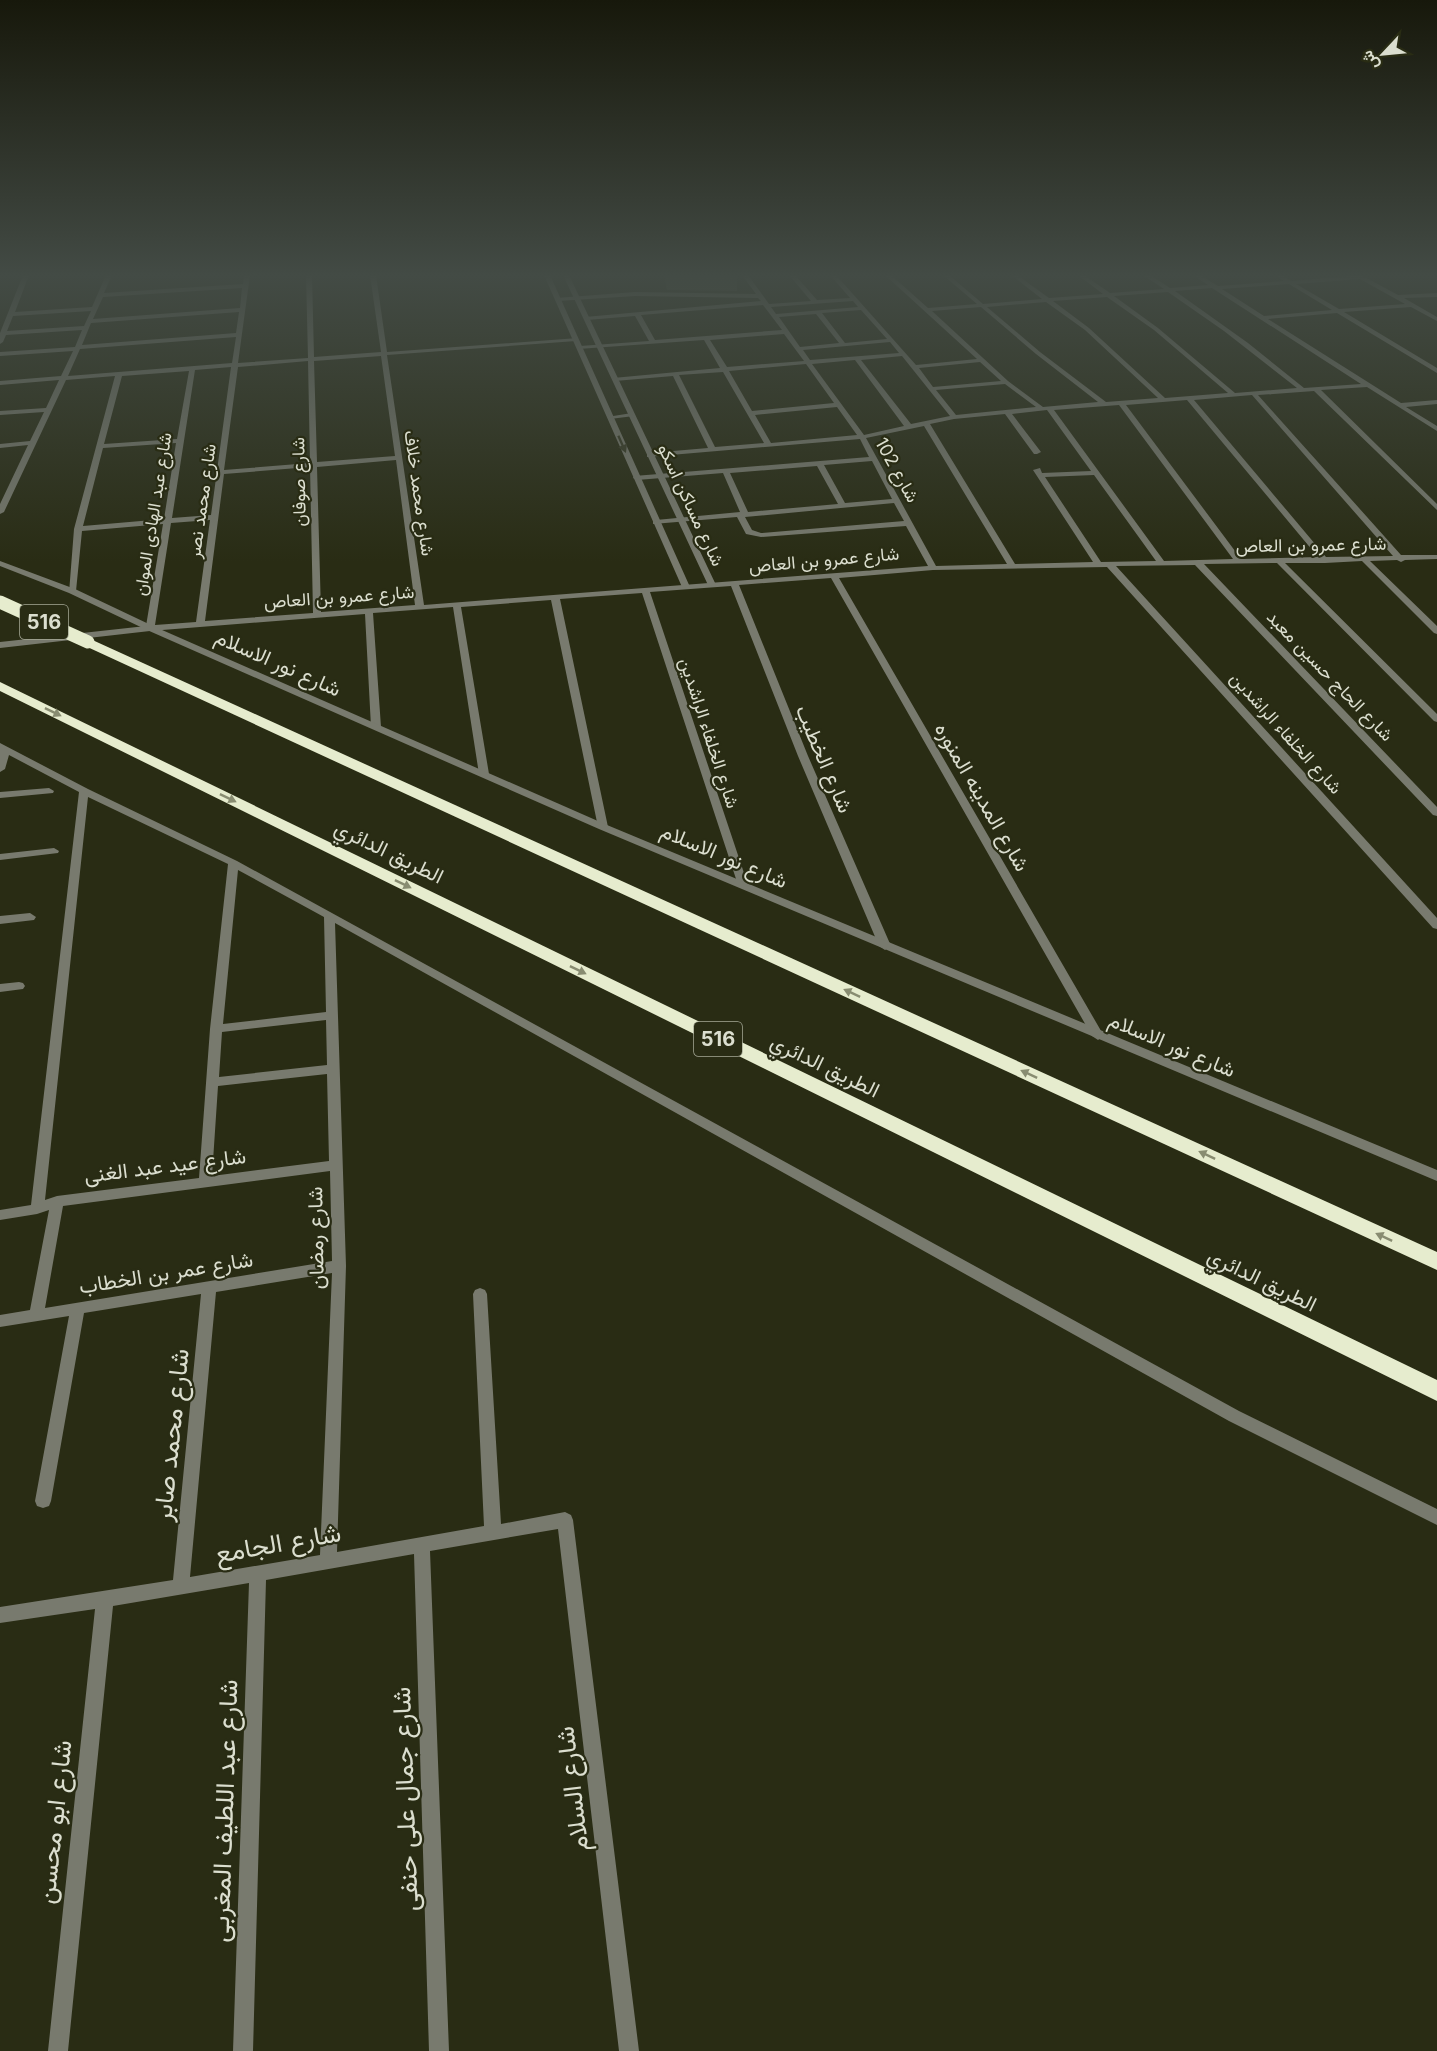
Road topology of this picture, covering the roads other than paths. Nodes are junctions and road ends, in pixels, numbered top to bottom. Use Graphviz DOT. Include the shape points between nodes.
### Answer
graph roads {
  1 [pos="725,370"];
  2 [pos="66,371"];
  3 [pos="167,371"];
  4 [pos="192,371"];
  5 [pos="234,371"];
  6 [pos="311,371"];
  7 [pos="386,371"];
  8 [pos="590,371"];
  9 [pos="611,371"];
  10 [pos="716,371"];
  11 [pos="813,371"];
  12 [pos="867,371"];
  13 [pos="916,371"];
  14 [pos="994,371"];
  15 [pos="1062,371"];
  16 [pos="1132,371"];
  17 [pos="1206,371"];
  18 [pos="1280,371"];
  19 [pos="1347,371"];
  20 [pos="119,374"];
  21 [pos="675,374"];
  22 [pos="62,378"];
  23 [pos="615,379"];
  24 [pos="1006,382"];
  25 [pos="0,383"];
  26 [pos="1369,385"];
  27 [pos="932,389"];
  28 [pos="1316,389"];
  29 [pos="1303,390"];
  30 [pos="1253,393"];
  31 [pos="1234,395"];
  32 [pos="1189,398"];
  33 [pos="1164,400"];
  34 [pos="1437,402"];
  35 [pos="1121,403"];
  36 [pos="1104,404"];
  37 [pos="838,405"];
  38 [pos="1401,405"];
  39 [pos="1045,408"];
  40 [pos="47,410"];
  41 [pos="750,412"];
  42 [pos="1007,412"];
  43 [pos="0,413"];
  44 [pos="632,415"];
  45 [pos="610,417"];
  46 [pos="954,417"];
  47 [pos="926,423"];
  48 [pos="909,427"];
  49 [pos="1437,429"];
  50 [pos="862,437"];
  51 [pos="181,441"];
  52 [pos="31,443"];
  53 [pos="769,445"];
  54 [pos="0,446"];
  55 [pos="100,446"];
  56 [pos="713,450"];
  57 [pos="1037,452"];
  58 [pos="650,455"];
  59 [pos="399,458"];
  60 [pos="874,459"];
  61 [pos="819,463"];
  62 [pos="314,465"];
  63 [pos="726,471"];
  64 [pos="221,472"];
  65 [pos="1096,473"];
  66 [pos="661,476"];
  67 [pos="637,478"];
  68 [pos="897,501"];
  69 [pos="843,506"];
  70 [pos="1437,508"];
  71 [pos="0,512"];
  72 [pos="742,515"];
  73 [pos="215,516"];
  74 [pos="681,520"];
  75 [pos="168,521"];
  76 [pos="657,522"];
  77 [pos="909,523"];
  78 [pos="78,529"];
  79 [pos="1436,559"];
  80 [pos="1365,560"];
  81 [pos="1401,560"];
  82 [pos="1325,561"];
  83 [pos="1239,562"];
  84 [pos="1280,562"];
  85 [pos="0,563"];
  86 [pos="1198,563"];
  87 [pos="1162,564"];
  88 [pos="1104,565"];
  89 [pos="1013,567"];
  90 [pos="933,568"];
  91 [pos="834,576"];
  92 [pos="734,584"];
  93 [pos="712,585"];
  94 [pos="686,587"];
  95 [pos="645,590"];
  96 [pos="72,591"];
  97 [pos="555,597"];
  98 [pos="0,602"];
  99 [pos="458,605"];
  100 [pos="420,608"];
  101 [pos="369,612"];
  102 [pos="317,616"];
  103 [pos="200,625"];
  104 [pos="150,628"];
  105 [pos="1437,631"];
  106 [pos="0,645"];
  107 [pos="0,686"];
  108 [pos="1437,719"];
  109 [pos="376,727"];
  110 [pos="3,747"];
  111 [pos="0,769"];
  112 [pos="484,774"];
  113 [pos="49,790"];
  114 [pos="84,791"];
  115 [pos="0,795"];
  116 [pos="1437,813"];
  117 [pos="603,827"];
  118 [pos="54,851"];
  119 [pos="0,857"];
  120 [pos="233,863"];
  121 [pos="743,885"];
  122 [pos="329,915"];
  123 [pos="30,917"];
  124 [pos="0,920"];
  125 [pos="1437,924"];
  126 [pos="885,946"];
  127 [pos="19,986"];
  128 [pos="0,988"];
  129 [pos="332,1015"];
  130 [pos="216,1029"];
  131 [pos="1098,1036"];
  132 [pos="334,1069"];
  133 [pos="213,1082"];
  134 [pos="336,1165"];
  135 [pos="1437,1176"];
  136 [pos="206,1182"];
  137 [pos="57,1201"];
  138 [pos="37,1209"];
  139 [pos="0,1215"];
  140 [pos="1437,1261"];
  141 [pos="339,1266"];
  142 [pos="209,1288"];
  143 [pos="480,1294"];
  144 [pos="78,1308"];
  145 [pos="36,1316"];
  146 [pos="0,1321"];
  147 [pos="1437,1391"];
  148 [pos="43,1502"];
  149 [pos="1437,1517"];
  150 [pos="566,1520"];
  151 [pos="493,1533"];
  152 [pos="422,1546"];
  153 [pos="328,1560"];
  154 [pos="258,1573"];
  155 [pos="180,1587"];
  156 [pos="105,1598"];
  157 [pos="0,1615"];
  158 [pos="57,2051"];
  159 [pos="243,2051"];
  160 [pos="440,2051"];
  161 [pos="629,2051"];
  1 -- 41 [label="street"];
  2 -- 22 [label="street"];
  3 -- 20 [label="street"];
  4 -- 51 [label="street, شارع عبد الهادى الموان"];
  5 -- 64 [label="street, شارع محمد نصر"];
  6 -- 62 [label="street, شارع صوفان"];
  7 -- 59 [label="street, شارع محمد خلاف"];
  8 -- 45 [label="street, شارع مساكن اسكو"];
  9 -- 23 [label="street, شارع مساكن اسكو"];
  10 -- 21 [label="street"];
  11 -- 37 [label="street, شارع 102"];
  12 -- 48 [label="street"];
  13 -- 27 [label="street"];
  14 -- 24 [label="street"];
  15 -- 36 [label="street"];
  16 -- 33 [label="street"];
  17 -- 31 [label="street"];
  18 -- 29 [label="street"];
  19 -- 26 [label="street"];
  20 -- 22 [label="street"];
  20 -- 55 [label="street"];
  21 -- 23 [label="street"];
  21 -- 56 [label="street"];
  22 -- 25 [label="street"];
  22 -- 40 [label="street"];
  23 -- 44 [label="street, شارع مساكن اسكو"];
  24 -- 27 [label="street"];
  24 -- 39 [label="street"];
  26 -- 28 [label="street"];
  26 -- 38 [label="street"];
  27 -- 46 [label="street"];
  28 -- 29 [label="street"];
  28 -- 70 [label="street"];
  29 -- 30 [label="street"];
  30 -- 31 [label="street"];
  30 -- 81 [label="street"];
  31 -- 32 [label="street"];
  32 -- 33 [label="street"];
  32 -- 82 [label="street"];
  33 -- 35 [label="street"];
  34 -- 38 [label="street"];
  35 -- 36 [label="street"];
  35 -- 83 [label="street"];
  36 -- 39 [label="street"];
  37 -- 41 [label="street"];
  37 -- 50 [label="street, شارع 102"];
  38 -- 49 [label="street"];
  39 -- 42 [label="street"];
  39 -- 65 [label="street"];
  40 -- 43 [label="street"];
  40 -- 52 [label="street"];
  41 -- 53 [label="street"];
  42 -- 46 [label="street"];
  42 -- 57 [label="street"];
  44 -- 45 [label="street"];
  44 -- 58 [label="street, شارع مساكن اسكو"];
  45 -- 67 [label="street, شارع مساكن اسكو, one-way"];
  46 -- 47 [label="street"];
  47 -- 48 [label="street"];
  47 -- 89 [label="street"];
  48 -- 50 [label="street"];
  50 -- 53 [label="street"];
  50 -- 60 [label="street, شارع 102"];
  51 -- 55 [label="street"];
  51 -- 75 [label="street, شارع عبد الهادى الموان"];
  52 -- 54 [label="street"];
  52 -- 71 [label="street" via="9,482"];
  53 -- 56 [label="street"];
  55 -- 78 [label="street"];
  56 -- 58 [label="street"];
  58 -- 66 [label="street, شارع مساكن اسكو"];
  59 -- 62 [label="street"];
  59 -- 100 [label="street, شارع محمد خلاف"];
  60 -- 61 [label="street"];
  60 -- 68 [label="street, شارع 102"];
  61 -- 63 [label="street"];
  61 -- 69 [label="street"];
  62 -- 64 [label="street"];
  62 -- 102 [label="street, شارع صوفان"];
  63 -- 66 [label="street"];
  63 -- 72 [label="street"];
  64 -- 73 [label="street, شارع محمد نصر"];
  65 -- 87 [label="street"];
  65 -- 88 [label="street, شارع الخلفاء الراشدين" via="1039,473"];
  66 -- 67 [label="street"];
  66 -- 74 [label="street, شارع مساكن اسكو"];
  67 -- 76 [label="street, شارع مساكن اسكو"];
  68 -- 69 [label="street"];
  68 -- 77 [label="street, شارع 102"];
  69 -- 72 [label="street"];
  72 -- 74 [label="street"];
  72 -- 77 [label="street" via="749,532 761,535"];
  73 -- 75 [label="street"];
  73 -- 103 [label="street, شارع محمد نصر"];
  74 -- 76 [label="street"];
  74 -- 93 [label="street, شارع مساكن اسكو"];
  75 -- 78 [label="street"];
  75 -- 104 [label="street, شارع عبد الهادى الموان"];
  76 -- 94 [label="street, شارع مساكن اسكو"];
  77 -- 90 [label="street, شارع 102"];
  78 -- 96 [label="street"];
  79 -- 81 [label="street, شارع عمرو بن العاص"];
  80 -- 81 [label="street, شارع عمرو بن العاص"];
  80 -- 82 [label="street, شارع عمرو بن العاص"];
  80 -- 105 [label="street"];
  82 -- 84 [label="street, شارع عمرو بن العاص"];
  83 -- 84 [label="street, شارع عمرو بن العاص"];
  83 -- 86 [label="street, شارع عمرو بن العاص"];
  84 -- 108 [label="street"];
  85 -- 96 [label="street, شارع نور الاسلام"];
  86 -- 87 [label="street, شارع عمرو بن العاص"];
  86 -- 116 [label="street, شارع الحاج حسين معبد"];
  87 -- 88 [label="street, شارع عمرو بن العاص"];
  88 -- 89 [label="street, شارع عمرو بن العاص"];
  88 -- 125 [label="street, شارع الخلفاء الراشدين"];
  89 -- 90 [label="street, شارع عمرو بن العاص"];
  90 -- 91 [label="street, شارع عمرو بن العاص"];
  91 -- 92 [label="street, شارع عمرو بن العاص"];
  91 -- 131 [label="street, شارع المدينه المنوره"];
  92 -- 93 [label="street, شارع عمرو بن العاص"];
  92 -- 126 [label="street, شارع الخطيب"];
  93 -- 94 [label="street, شارع عمرو بن العاص"];
  94 -- 95 [label="street, شارع عمرو بن العاص"];
  95 -- 97 [label="street, شارع عمرو بن العاص"];
  95 -- 121 [label="street, شارع الخلفاء الراشدين"];
  96 -- 104 [label="street, شارع نور الاسلام"];
  97 -- 99 [label="street, شارع عمرو بن العاص"];
  97 -- 117 [label="street"];
  140 -- 98 [label="highway, 516, one-way, bridge"];
  99 -- 100 [label="street, شارع عمرو بن العاص"];
  99 -- 112 [label="street"];
  100 -- 101 [label="street, شارع عمرو بن العاص"];
  101 -- 102 [label="street, شارع عمرو بن العاص"];
  101 -- 109 [label="street"];
  102 -- 103 [label="street, شارع عمرو بن العاص"];
  103 -- 104 [label="street, شارع عمرو بن العاص"];
  104 -- 106 [label="street, شارع عمرو بن العاص"];
  104 -- 109 [label="street, شارع نور الاسلام"];
  107 -- 147 [label="highway, الطريق الدائري / 516, one-way"];
  109 -- 112 [label="street, شارع نور الاسلام"];
  110 -- 111 [label="street"];
  110 -- 114 [label="street"];
  112 -- 117 [label="street, شارع نور الاسلام"];
  113 -- 115 [label="street"];
  114 -- 120 [label="street"];
  114 -- 138 [label="street"];
  117 -- 121 [label="street, شارع نور الاسلام"];
  118 -- 119 [label="street"];
  120 -- 122 [label="street"];
  120 -- 130 [label="street"];
  121 -- 126 [label="street, شارع نور الاسلام"];
  122 -- 129 [label="street, شارع رمضان"];
  122 -- 149 [label="street" via="1234,1416"];
  123 -- 124 [label="street"];
  126 -- 131 [label="street, شارع نور الاسلام"];
  127 -- 128 [label="street"];
  129 -- 130 [label="street"];
  129 -- 132 [label="street, شارع رمضان"];
  130 -- 133 [label="street"];
  131 -- 135 [label="street, شارع نور الاسلام"];
  132 -- 133 [label="street"];
  132 -- 134 [label="street, شارع رمضان"];
  133 -- 136 [label="street"];
  134 -- 136 [label="street, شارع عيد عبد الغنى"];
  134 -- 141 [label="street, شارع رمضان"];
  136 -- 137 [label="street, شارع عيد عبد الغنى"];
  137 -- 138 [label="street, شارع عيد عبد الغنى"];
  137 -- 145 [label="street"];
  138 -- 139 [label="street, شارع عيد عبد الغنى"];
  141 -- 142 [label="street, شارع عمر بن الخطاب"];
  141 -- 153 [label="street, شارع رمضان"];
  142 -- 144 [label="street, شارع عمر بن الخطاب"];
  142 -- 155 [label="street, شارع محمد صابر"];
  143 -- 151 [label="street"];
  144 -- 145 [label="street, شارع عمر بن الخطاب"];
  144 -- 148 [label="street"];
  145 -- 146 [label="street, شارع عمر بن الخطاب"];
  150 -- 151 [label="street, شارع الجامع"];
  150 -- 161 [label="street, شارع السلام"];
  151 -- 152 [label="street, شارع الجامع"];
  152 -- 153 [label="street, شارع الجامع"];
  152 -- 160 [label="street, شارع جمال على حنفى"];
  153 -- 154 [label="street, شارع الجامع"];
  154 -- 155 [label="street, شارع الجامع"];
  154 -- 159 [label="street, شارع عبد اللطيف المغربى"];
  155 -- 156 [label="street, شارع الجامع"];
  156 -- 157 [label="street, شارع الجامع"];
  156 -- 158 [label="street, شارع ابو محسن"];
}
